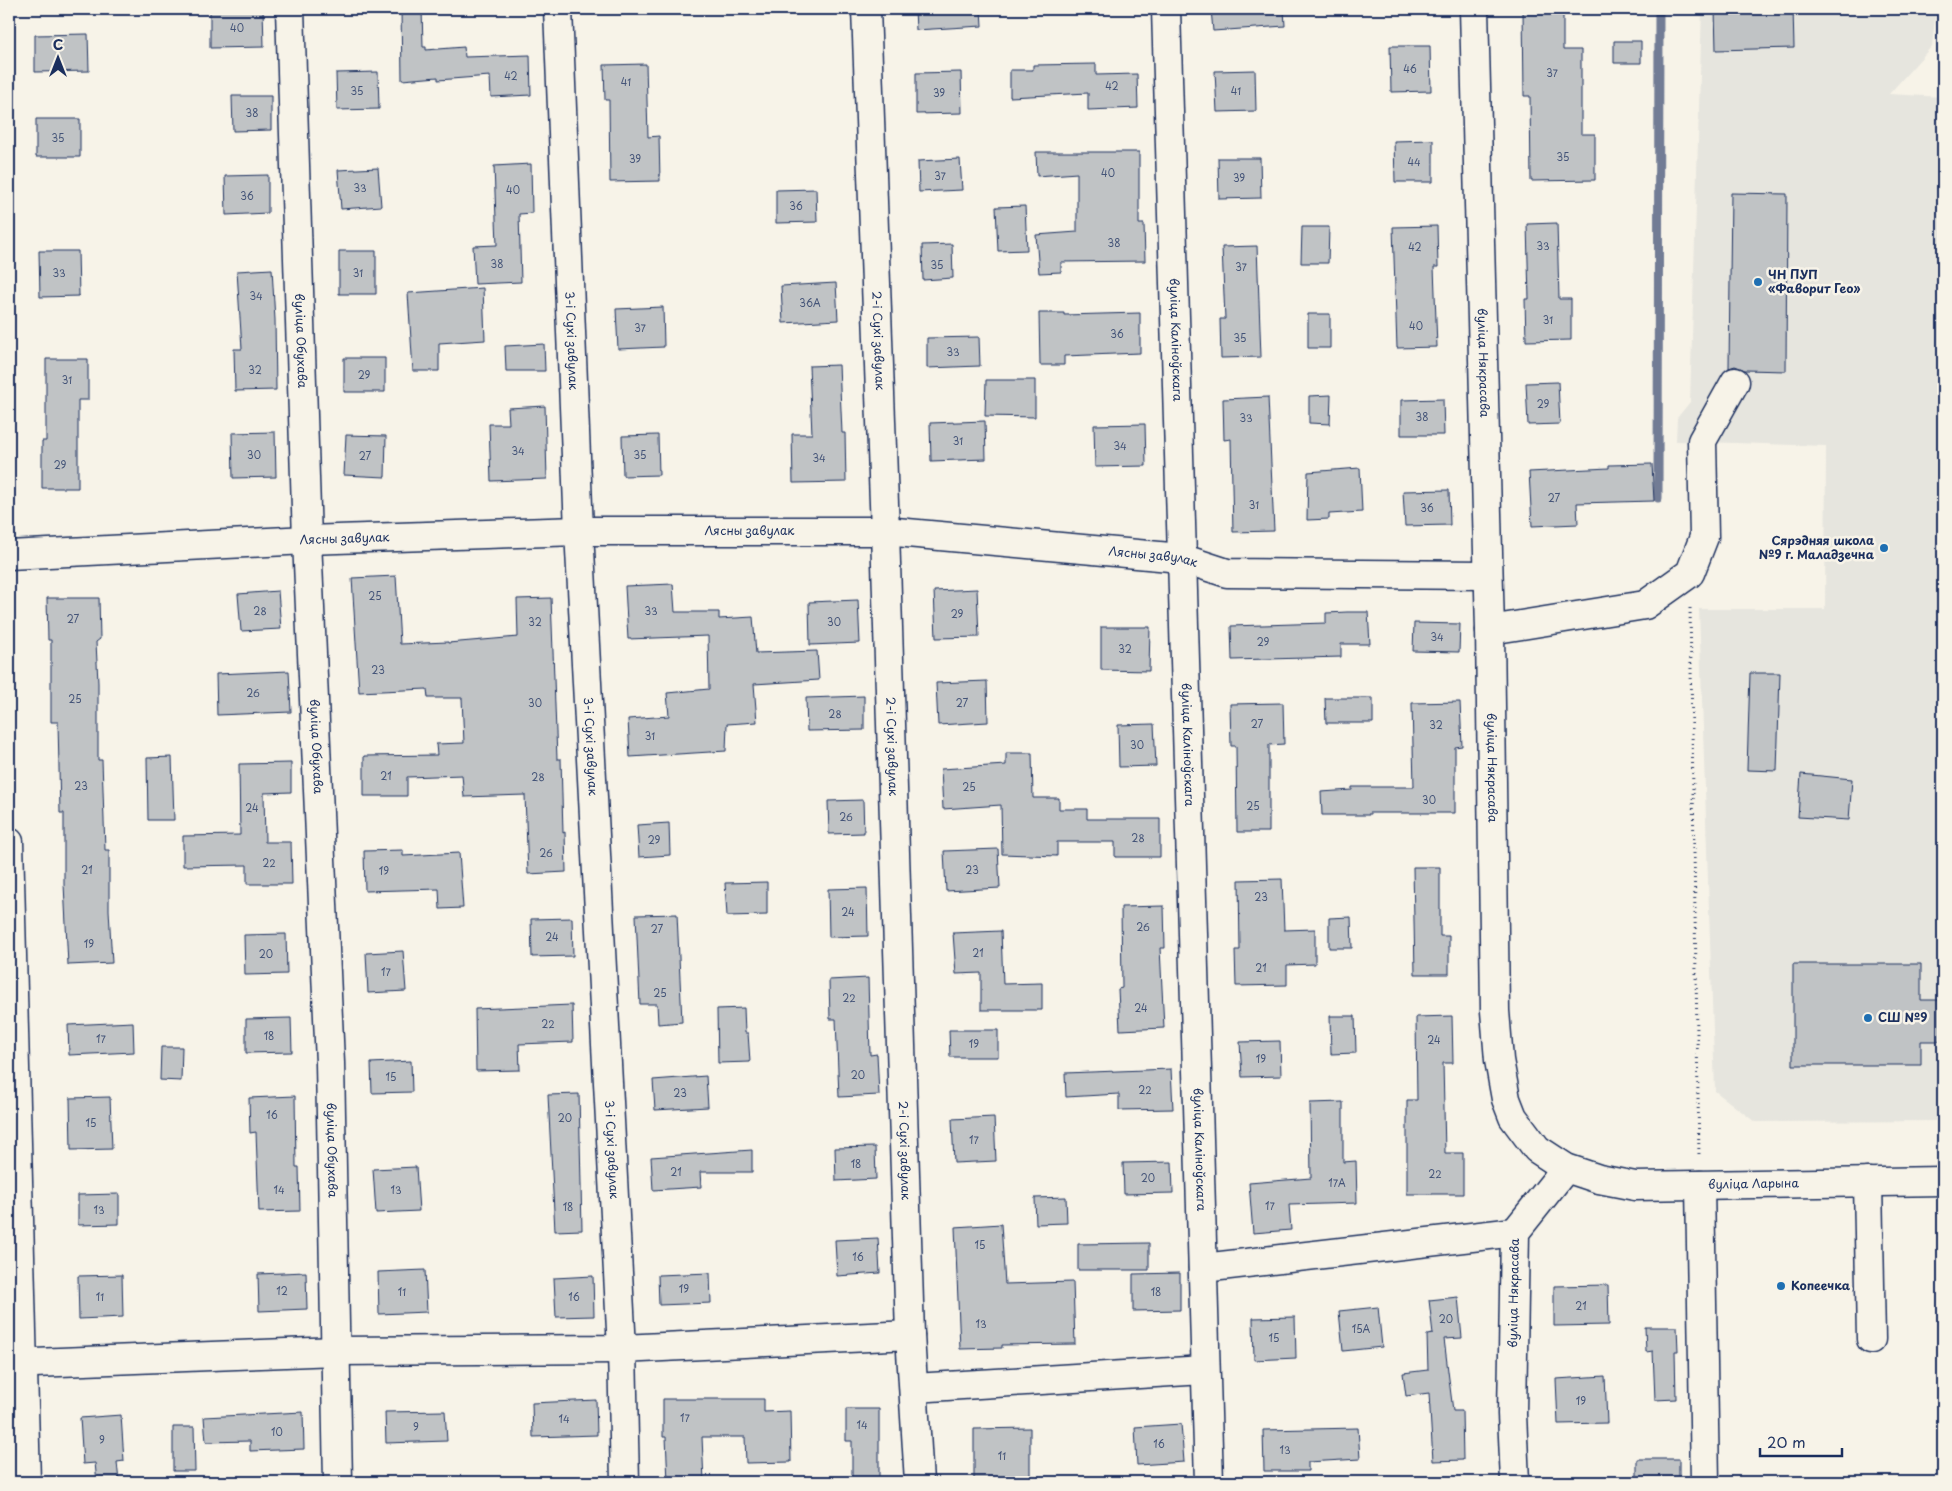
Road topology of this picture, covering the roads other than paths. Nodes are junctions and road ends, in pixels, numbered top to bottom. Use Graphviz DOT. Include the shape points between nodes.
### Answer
graph roads {
  1 [pos="290,9"];
  2 [pos="558,9"];
  3 [pos="866,9"];
  4 [pos="1166,9"];
  5 [pos="1474,9"];
  6 [pos="1735,382"];
  7 [pos="579,531"];
  8 [pos="885,531"];
  9 [pos="307,540"];
  10 [pos="9,555"];
  11 [pos="1181,558"];
  12 [pos="1488,575"];
  13 [pos="1490,630"];
  14 [pos="9,842"];
  15 [pos="1566,1168"];
  16 [pos="1943,1181"];
  17 [pos="1868,1182"];
  18 [pos="1700,1185"];
  19 [pos="1515,1232"];
  20 [pos="1203,1268"];
  21 [pos="910,1335"];
  22 [pos="1871,1339"];
  23 [pos="622,1349"];
  24 [pos="336,1351"];
  25 [pos="16,1364"];
  26 [pos="1204,1370"];
  27 [pos="914,1388"];
  28 [pos="26,1482"];
  29 [pos="338,1482"];
  30 [pos="625,1482"];
  31 [pos="920,1482"];
  32 [pos="1208,1482"];
  33 [pos="1515,1482"];
  34 [pos="1705,1482"];
  1 -- 9 [label="street, вуліца Обухава"];
  2 -- 7 [label="street, 3-і Сухі завулак"];
  3 -- 8 [label="street, 2-і Сухі завулак"];
  4 -- 11 [label="street, вуліца Каліноўскага"];
  5 -- 12 [label="street, вуліца Някрасава"];
  6 -- 13 [label="street" via="1702,441 1704,537 1690,573 1646,605"];
  7 -- 8 [label="street, Лясны завулак"];
  7 -- 9 [label="street, Лясны завулак"];
  7 -- 23 [label="street, 3-і Сухі завулак"];
  8 -- 11 [label="street, Лясны завулак"];
  8 -- 21 [label="street, 2-і Сухі завулак"];
  9 -- 10 [label="street, Лясны завулак"];
  9 -- 24 [label="street, вуліца Обухава" via="330,1062"];
  11 -- 12 [label="street, Лясны завулак" via="1227,573"];
  11 -- 20 [label="street, вуліца Каліноўскага"];
  12 -- 13 [label="street, вуліца Някрасава"];
  13 -- 15 [label="street, вуліца Някрасава" via="1495,1011 1499,1060 1506,1099 1513,1117 1537,1149"];
  14 -- 25 [label="street"];
  15 -- 18 [label="street, вуліца Ларына" via="1635,1186"];
  15 -- 19 [label="street, вуліца Някрасава"];
  16 -- 17 [label="street, вуліца Ларына"];
  17 -- 18 [label="street, вуліца Ларына"];
  17 -- 22 [label="street"];
  18 -- 34 [label="street"];
  19 -- 20 [label="street"];
  19 -- 33 [label="street, вуліца Някрасава" via="1512,1414"];
  20 -- 26 [label="street, вуліца Каліноўскага"];
  21 -- 23 [label="street"];
  21 -- 27 [label="street, 2-і Сухі завулак"];
  23 -- 24 [label="street"];
  23 -- 30 [label="street, 3-і Сухі завулак"];
  24 -- 25 [label="street"];
  24 -- 29 [label="street, вуліца Обухава"];
  25 -- 28 [label="street"];
  26 -- 27 [label="street"];
  26 -- 32 [label="street, вуліца Каліноўскага"];
  27 -- 31 [label="street, 2-і Сухі завулак"];
}
